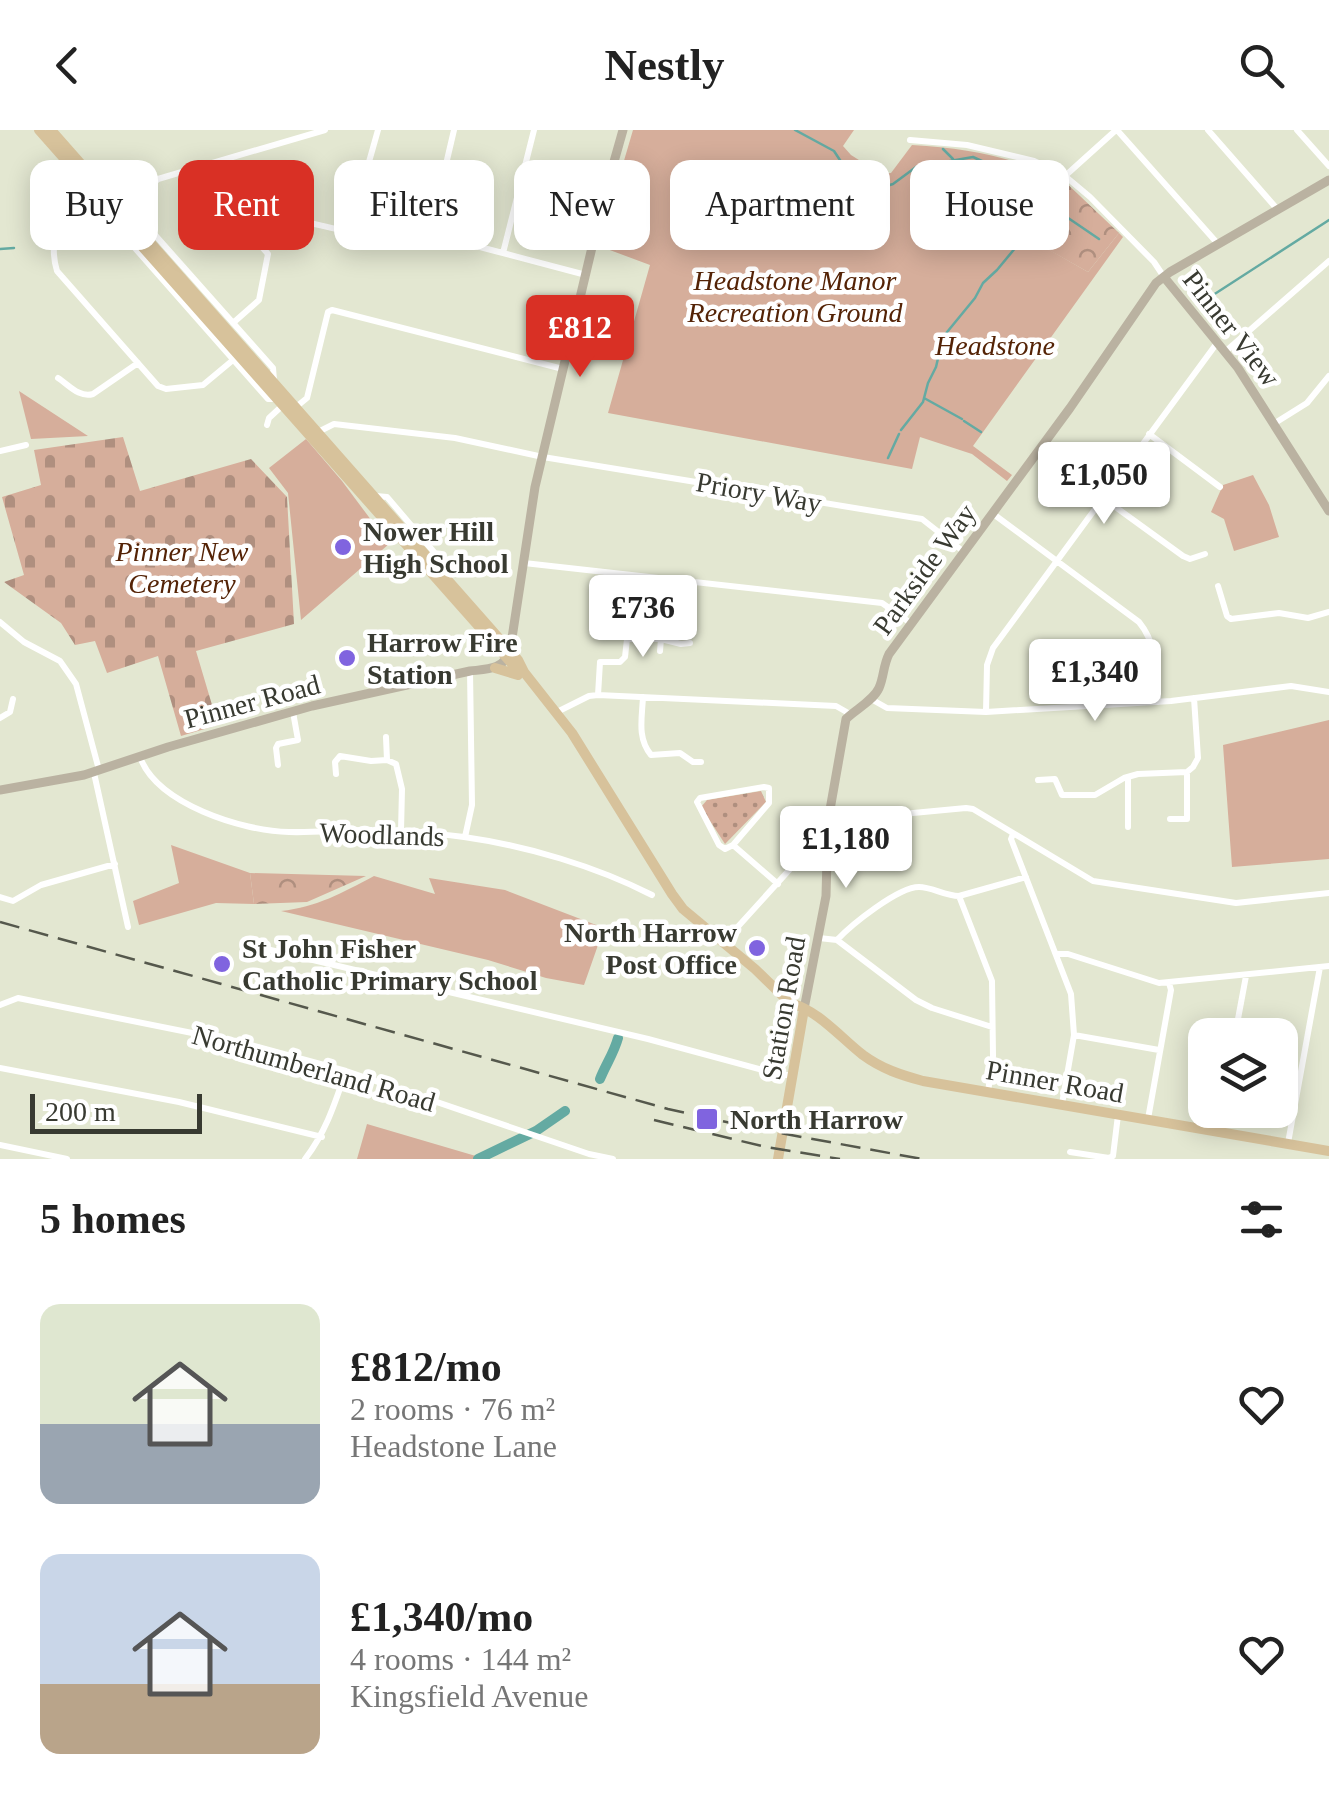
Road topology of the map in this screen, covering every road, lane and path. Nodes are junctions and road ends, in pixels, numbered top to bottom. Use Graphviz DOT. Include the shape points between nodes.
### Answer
graph roads {
  1 [pos="39,130"];
  2 [pos="52,130"];
  3 [pos="325,130"];
  4 [pos="378,130"];
  5 [pos="454,130"];
  6 [pos="534,130"];
  7 [pos="623,130"];
  8 [pos="1117,130"];
  9 [pos="1208,130"];
  10 [pos="1298,130"];
  11 [pos="910,140"];
  12 [pos="71,160"];
  13 [pos="74,160"];
  14 [pos="220,160"];
  15 [pos="1030,160"];
  16 [pos="1329,166"];
  17 [pos="1069,172"];
  18 [pos="1069,179"];
  19 [pos="1329,180"];
  20 [pos="1278,210"];
  21 [pos="314,224"];
  22 [pos="158,243"];
  23 [pos="1218,244"];
  24 [pos="57,250"];
  25 [pos="142,250"];
  26 [pos="148,250"];
  27 [pos="156,250"];
  28 [pos="263,250"];
  29 [pos="503,253"];
  30 [pos="1329,261"];
  31 [pos="165,265"];
  32 [pos="587,275"];
  33 [pos="1164,276"];
  34 [pos="200,292"];
  35 [pos="201,317"];
  36 [pos="233,323"];
  37 [pos="1218,341"];
  38 [pos="1226,351"];
  39 [pos="233,360"];
  40 [pos="138,364"];
  41 [pos="563,369"];
  42 [pos="1329,376"];
  43 [pos="58,378"];
  44 [pos="274,381"];
  45 [pos="280,402"];
  46 [pos="296,407"];
  47 [pos="1276,423"];
  48 [pos="266,425"];
  49 [pos="318,432"];
  50 [pos="1149,434"];
  51 [pos="26,445"];
  52 [pos="0,451"];
  53 [pos="543,457"];
  54 [pos="1220,487"];
  55 [pos="374,496"];
  56 [pos="1103,498"];
  57 [pos="1327,503"];
  58 [pos="992,513"];
  59 [pos="397,529"];
  60 [pos="964,552"];
  61 [pos="1204,554"];
  62 [pos="1056,561"];
  63 [pos="522,562"];
  64 [pos="446,578"];
  65 [pos="1218,586"];
  66 [pos="1329,612"];
  67 [pos="0,622"];
  68 [pos="912,624"];
  69 [pos="511,626"];
  70 [pos="619,626"];
  71 [pos="492,630"];
  72 [pos="627,639"];
  73 [pos="661,639"];
  74 [pos="690,643"];
  75 [pos="660,651"];
  76 [pos="506,652"];
  77 [pos="491,668"];
  78 [pos="470,671"];
  79 [pos="527,675"];
  80 [pos="1329,692"];
  81 [pos="598,694"];
  82 [pos="643,697"];
  83 [pos="1194,698"];
  84 [pos="13,699"];
  85 [pos="871,700"];
  86 [pos="1158,702"];
  87 [pos="293,712"];
  88 [pos="557,712"];
  89 [pos="986,712"];
  90 [pos="850,714"];
  91 [pos="0,718"];
  92 [pos="386,738"];
  93 [pos="140,756"];
  94 [pos="387,760"];
  95 [pos="700,762"];
  96 [pos="278,765"];
  97 [pos="96,772"];
  98 [pos="1187,772"];
  99 [pos="336,774"];
  100 [pos="1128,777"];
  101 [pos="1038,780"];
  102 [pos="0,790"];
  103 [pos="1170,819"];
  104 [pos="828,821"];
  105 [pos="1128,827"];
  106 [pos="400,831"];
  107 [pos="1013,833"];
  108 [pos="465,837"];
  109 [pos="826,840"];
  110 [pos="733,844"];
  111 [pos="115,864"];
  112 [pos="1026,876"];
  113 [pos="778,884"];
  114 [pos="1329,893"];
  115 [pos="652,895"];
  116 [pos="959,896"];
  117 [pos="0,897"];
  118 [pos="128,927"];
  119 [pos="818,938"];
  120 [pos="837,940"];
  121 [pos="723,942"];
  122 [pos="262,948"];
  123 [pos="1057,954"];
  124 [pos="1324,967"];
  125 [pos="1246,976"];
  126 [pos="1169,983"];
  127 [pos="0,1005"];
  128 [pos="800,1006"];
  129 [pos="1238,1018"];
  130 [pos="992,1027"];
  131 [pos="1074,1035"];
  132 [pos="1159,1050"];
  133 [pos="0,1068"];
  134 [pos="346,1071"];
  135 [pos="788,1074"];
  136 [pos="988,1092"];
  137 [pos="1062,1105"];
  138 [pos="1118,1115"];
  139 [pos="1148,1120"];
  140 [pos="1219,1128"];
  141 [pos="1218,1132"];
  142 [pos="322,1137"];
  143 [pos="1288,1144"];
  144 [pos="0,1145"];
  145 [pos="1070,1152"];
  146 [pos="1329,1152"];
  147 [pos="587,1156"];
  148 [pos="67,1159"];
  149 [pos="305,1159"];
  150 [pos="613,1159"];
  151 [pos="778,1159"];
  1 -- 12 [label="main road"];
  2 -- 13 [label="main road"];
  3 -- 14 [label="street"];
  4 -- 21 [label="street" via="352,222 340,230"];
  5 -- 29 [label="street" via="432,224 438,236"];
  6 -- 29 [label="street"];
  7 -- 32 [label="street"];
  8 -- 17 [label="street"];
  8 -- 23 [label="street"];
  9 -- 20 [label="street"];
  10 -- 16 [label="street"];
  11 -- 15 [label="street, Pinner View"];
  18 -- 33 [label="street, Pinner View"];
  19 -- 20 [label="street"];
  20 -- 23 [label="street"];
  22 -- 34 [label="street"];
  23 -- 33 [label="street"];
  24 -- 40 [label="street" via="57,271"];
  25 -- 35 [label="street"];
  26 -- 31 [label="main road"];
  27 -- 31 [label="main road"];
  28 -- 36 [label="street" via="269,258 259,300"];
  29 -- 32 [label="street"];
  30 -- 38 [label="street"];
  31 -- 34 [label="main road"];
  31 -- 35 [label="main road"];
  32 -- 41 [label="street"];
  33 -- 37 [label="street, Pinner View"];
  33 -- 58 [label="street, Parkside Way"];
  34 -- 36 [label="street"];
  34 -- 44 [label="main road"];
  35 -- 39 [label="street"];
  35 -- 45 [label="main road"];
  36 -- 44 [label="street" via="272,368"];
  37 -- 38 [label="street, Pinner View"];
  37 -- 50 [label="street"];
  38 -- 47 [label="street, Pinner View"];
  39 -- 40 [label="street" via="203,385 166,389"];
  39 -- 45 [label="street" via="268,399"];
  40 -- 43 [label="street" via="86,396"];
  41 -- 46 [label="street" via="332,310 307,398"];
  41 -- 53 [label="street"];
  42 -- 47 [label="street" via="1307,403"];
  44 -- 46 [label="main road"];
  45 -- 48 [label="street"];
  45 -- 59 [label="main road"];
  46 -- 49 [label="main road"];
  47 -- 57 [label="street, Pinner View"];
  49 -- 53 [label="street, Priory Way" via="334,424 400,430"];
  49 -- 55 [label="main road"];
  50 -- 54 [label="street"];
  50 -- 56 [label="street"];
  51 -- 52 [label="street"];
  53 -- 60 [label="street, Priory Way" via="922,519"];
  53 -- 63 [label="street"];
  55 -- 59 [label="main road"];
  55 -- 64 [label="street" via="388,497 445,565"];
  56 -- 61 [label="street" via="1183,556"];
  56 -- 62 [label="street"];
  58 -- 60 [label="street, Parkside Way"];
  58 -- 62 [label="street"];
  59 -- 64 [label="main road"];
  59 -- 76 [label="main road"];
  60 -- 68 [label="street, Parkside Way"];
  62 -- 86 [label="street" via="1148,634"];
  62 -- 89 [label="street" via="993,648"];
  63 -- 68 [label="street" via="882,603"];
  63 -- 69 [label="street"];
  64 -- 71 [label="main road"];
  65 -- 66 [label="street" via="1231,619"];
  67 -- 97 [label="street" via="60,661 76,684"];
  68 -- 85 [label="street, Parkside Way" via="886,660"];
  69 -- 71 [label="main road"];
  69 -- 76 [label="street"];
  70 -- 72 [label="street"];
  71 -- 76 [label="main road"];
  72 -- 73 [label="street"];
  72 -- 81 [label="street" via="625,658 600,662"];
  73 -- 74 [label="street"];
  73 -- 75 [label="street"];
  76 -- 77 [label="street"];
  76 -- 79 [label="main road, Pinner Road"];
  77 -- 78 [label="street, Pinner Road"];
  77 -- 79 [label="main road"];
  78 -- 87 [label="street, Pinner Road"];
  78 -- 108 [label="street" via="472,805"];
  79 -- 88 [label="main road, Pinner Road"];
  80 -- 83 [label="street" via="1291,686"];
  81 -- 82 [label="street"];
  81 -- 88 [label="street"];
  82 -- 90 [label="street" via="836,706"];
  82 -- 95 [label="street" via="646,750"];
  83 -- 86 [label="street"];
  83 -- 98 [label="street" via="1198,758"];
  84 -- 91 [label="street" via="12,710"];
  85 -- 89 [label="street" via="886,708"];
  85 -- 90 [label="street"];
  86 -- 89 [label="street"];
  87 -- 93 [label="street, Pinner Road"];
  87 -- 96 [label="street" via="298,740 278,744"];
  88 -- 121 [label="main road, Pinner Road" via="672,894"];
  90 -- 104 [label="street, Station Road"];
  92 -- 94 [label="street"];
  93 -- 97 [label="street, Pinner Road"];
  93 -- 106 [label="street, Woodlands" via="158,786 235,824 286,832"];
  94 -- 99 [label="street" via="340,756"];
  94 -- 106 [label="street" via="399,770"];
  97 -- 102 [label="street, Pinner Road"];
  97 -- 111 [label="street"];
  98 -- 100 [label="street"];
  98 -- 103 [label="street" via="1187,819"];
  100 -- 101 [label="street" via="1096,795 1062,795 1054,779"];
  100 -- 105 [label="street"];
  104 -- 107 [label="street" via="966,808"];
  104 -- 109 [label="street, Station Road"];
  106 -- 108 [label="street, Woodlands"];
  107 -- 112 [label="street"];
  107 -- 114 [label="street" via="1093,880 1236,903"];
  108 -- 115 [label="street, Woodlands" via="520,847"];
  109 -- 113 [label="street" via="810,846"];
  109 -- 119 [label="street, Station Road"];
  110 -- 110 [label="street" via="719,845 697,802 769,788 769,803"];
  110 -- 113 [label="street"];
  111 -- 117 [label="street" via="41,884 12,901"];
  111 -- 118 [label="street"];
  112 -- 116 [label="street"];
  112 -- 123 [label="street"];
  113 -- 121 [label="street"];
  116 -- 120 [label="street" via="912,888"];
  116 -- 130 [label="street" via="992,982"];
  119 -- 120 [label="street"];
  119 -- 128 [label="street, Station Road"];
  120 -- 130 [label="street" via="916,1000"];
  121 -- 128 [label="main road, Pinner Road"];
  122 -- 135 [label="street"];
  123 -- 126 [label="street"];
  123 -- 131 [label="street" via="1071,994"];
  124 -- 125 [label="street"];
  124 -- 143 [label="street"];
  125 -- 126 [label="street"];
  125 -- 129 [label="street"];
  126 -- 132 [label="street"];
  127 -- 134 [label="street, Northumberland Road" via="18,998"];
  128 -- 135 [label="main road, Station Road"];
  128 -- 136 [label="main road, Pinner Road" via="890,1070"];
  130 -- 136 [label="street"];
  131 -- 132 [label="street"];
  131 -- 137 [label="street"];
  132 -- 139 [label="street"];
  133 -- 142 [label="street"];
  134 -- 142 [label="street"];
  134 -- 147 [label="street, Northumberland Road"];
  135 -- 151 [label="main road, Station Road"];
  136 -- 137 [label="main road, Pinner Road"];
  137 -- 138 [label="main road, Pinner Road"];
  138 -- 139 [label="main road, Pinner Road"];
  138 -- 145 [label="street" via="1113,1156"];
  139 -- 141 [label="main road, Pinner Road"];
  140 -- 141 [label="street"];
  141 -- 143 [label="main road, Pinner Road"];
  142 -- 149 [label="street"];
  143 -- 146 [label="main road, Pinner Road"];
  144 -- 148 [label="street"];
  147 -- 150 [label="street, Northumberland Road"];
}
